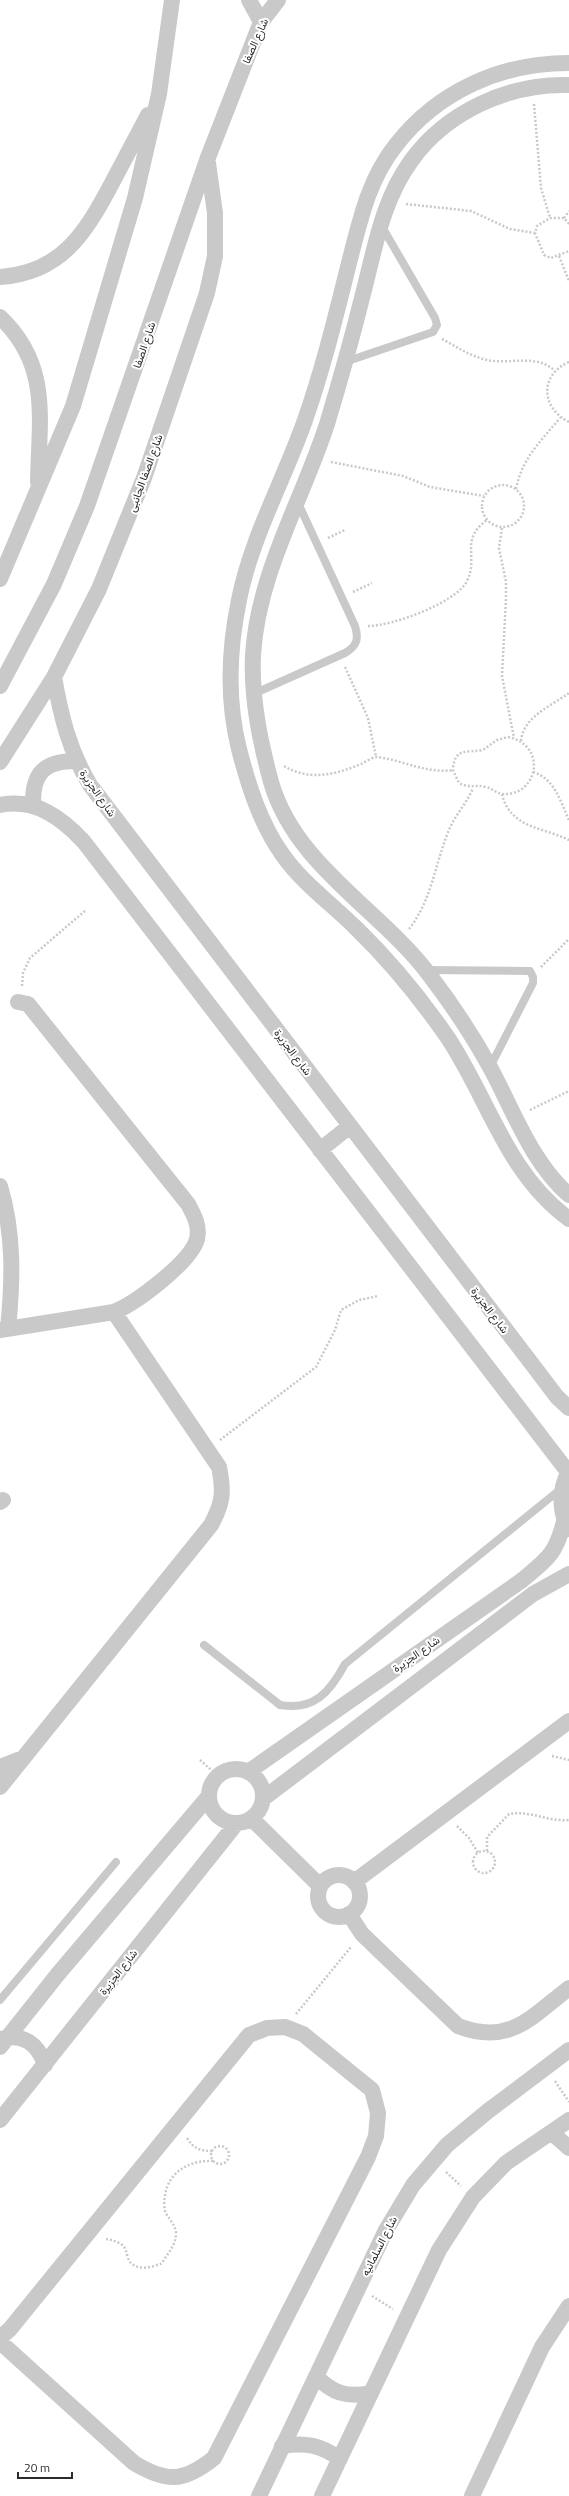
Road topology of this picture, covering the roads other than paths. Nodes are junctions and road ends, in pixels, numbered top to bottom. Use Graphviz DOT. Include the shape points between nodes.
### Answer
graph roads {
  1 [pos="172,0"];
  2 [pos="249,0"];
  3 [pos="278,0"];
  4 [pos="261,22"];
  5 [pos="569,63"];
  6 [pos="529,65"];
  7 [pos="569,84"];
  8 [pos="532,87"];
  9 [pos="159,94"];
  10 [pos="207,160"];
  11 [pos="380,224"];
  12 [pos="0,277"];
  13 [pos="0,317"];
  14 [pos="345,362"];
  15 [pos="38,491"];
  16 [pos="298,503"];
  17 [pos="4,566"];
  18 [pos="0,579"];
  19 [pos="54,677"];
  20 [pos="0,686"];
  21 [pos="253,694"];
  22 [pos="76,761"];
  23 [pos="0,762"];
  24 [pos="272,785"];
  25 [pos="252,793"];
  26 [pos="0,805"];
  27 [pos="33,806"];
  28 [pos="335,879"];
  29 [pos="319,894"];
  30 [pos="426,970"];
  31 [pos="23,1003"];
  32 [pos="490,1067"];
  33 [pos="350,1126"];
  34 [pos="320,1150"];
  35 [pos="0,1186"];
  36 [pos="569,1195"];
  37 [pos="569,1219"];
  38 [pos="114,1312"];
  39 [pos="4,1329"];
  40 [pos="569,1408"];
  41 [pos="568,1472"];
  42 [pos="562,1488"];
  43 [pos="567,1525"];
  44 [pos="569,1574"];
  45 [pos="204,1644"];
  46 [pos="569,1721"];
  47 [pos="23,1758"];
  48 [pos="0,1767"];
  49 [pos="248,1772"];
  50 [pos="0,1787"];
  51 [pos="209,1796"];
  52 [pos="264,1798"];
  53 [pos="252,1819"];
  54 [pos="236,1824"];
  55 [pos="116,1862"];
  56 [pos="354,1882"];
  57 [pos="320,1886"];
  58 [pos="349,1914"];
  59 [pos="569,1988"];
  60 [pos="0,2000"];
  61 [pos="3,2041"];
  62 [pos="569,2050"];
  63 [pos="45,2065"];
  64 [pos="0,2120"];
  65 [pos="569,2120"];
  66 [pos="552,2133"];
  67 [pos="569,2148"];
  68 [pos="569,2306"];
  69 [pos="0,2338"];
  70 [pos="0,2342"];
  71 [pos="316,2376"];
  72 [pos="370,2393"];
  73 [pos="282,2446"];
  74 [pos="340,2459"];
  75 [pos="258,2496"];
  76 [pos="322,2496"];
  77 [pos="472,2496"];
  1 -- 9 [label="street"];
  2 -- 4 [label="street"];
  3 -- 4 [label="street, شارع الصفا"];
  4 -- 10 [label="street, شارع الصفا"];
  5 -- 6 [label="street"];
  6 -- 8 [label="street"];
  6 -- 25 [label="street" via="490,75 454,92 432,108 395,146 374,180 360,218 306,420 254,550 239,598 232,646 232,696 238,745"];
  7 -- 8 [label="street"];
  8 -- 11 [label="street" via="498,96 465,112 436,133 412,160 389,201"];
  9 -- 12 [label="street" via="87,229 66,251 41,267 12,277"];
  9 -- 15 [label="street" via="135,198 75,399"];
  10 -- 19 [label="street, شارع الصفا الجانبى" via="215,213 215,256 207,293 144,478 99,589"];
  10 -- 20 [label="street, شارع الصفا" via="88,506 54,584"];
  11 -- 14 [label="street"];
  11 -- 14 [label="lane" via="436,321 435,329"];
  13 -- 15 [label="street" via="20,339 34,365 40,393"];
  14 -- 16 [label="street"];
  15 -- 17 [label="street"];
  16 -- 21 [label="street" via="274,557 261,602 253,654"];
  16 -- 21 [label="lane" via="355,626 358,638 356,644 339,656"];
  17 -- 18 [label="street"];
  19 -- 22 [label="street, شارع الجزيرة" via="62,721"];
  19 -- 23 [label="street, شارع الصفا الجانبى"];
  21 -- 24 [label="street"];
  22 -- 27 [label="street" via="57,761 41,771 32,787"];
  22 -- 33 [label="street, شارع الجزيرة" via="90,785"];
  24 -- 25 [label="street"];
  24 -- 28 [label="street" via="281,810 300,841"];
  25 -- 29 [label="street" via="282,854"];
  26 -- 27 [label="street" via="9,803"];
  27 -- 34 [label="street" via="58,817 84,842"];
  28 -- 29 [label="street"];
  28 -- 30 [label="street"];
  29 -- 37 [label="street" via="385,957 421,1000 474,1083 509,1151 530,1184 552,1207"];
  30 -- 32 [label="street"];
  30 -- 32 [label="lane" via="530,971 533,983"];
  31 -- 38 [label="street" via="188,1204 196,1220 197,1238 190,1255 130,1306"];
  32 -- 36 [label="street" via="543,1165"];
  33 -- 34 [label="street"];
  33 -- 40 [label="street, شارع الجزيرة" via="534,1368"];
  34 -- 41 [label="street"];
  35 -- 39 [label="street" via="12,1245 13,1286"];
  38 -- 39 [label="street"];
  38 -- 47 [label="street" via="219,1467 223,1487 220,1507 211,1525"];
  41 -- 42 [label="street"];
  42 -- 43 [label="street" via="561,1505"];
  42 -- 45 [label="lane" via="345,1664 334,1684 317,1700 295,1708 280,1705"];
  43 -- 49 [label="street, شارع الجزيرة" via="550,1556 520,1581"];
  44 -- 52 [label="street, شارع الجزيرة" via="533,1594"];
  46 -- 56 [label="street"];
  47 -- 48 [label="street"];
  47 -- 50 [label="street"];
  49 -- 51 [label="street" via="232,1769 218,1776"];
  49 -- 52 [label="street" via="260,1783"];
  51 -- 54 [label="street" via="212,1808 220,1818"];
  51 -- 61 [label="street"];
  52 -- 53 [label="street" via="262,1806"];
  53 -- 54 [label="street"];
  53 -- 57 [label="street"];
  54 -- 63 [label="street, شارع الجزيرة"];
  55 -- 60 [label="lane"];
  56 -- 57 [label="street" via="346,1876 336,1875 327,1878"];
  56 -- 58 [label="street" via="359,1890 359,1899"];
  57 -- 58 [label="street" via="318,1901 327,1913 342,1916"];
  58 -- 59 [label="street" via="362,1934 458,2026 472,2031 486,2034 515,2029"];
  61 -- 63 [label="street" via="21,2038 32,2043 41,2053"];
  62 -- 71 [label="street, شارع السلمانيه" via="447,2145 413,2185 386,2230"];
  63 -- 64 [label="street, شارع الجزيرة"];
  65 -- 66 [label="street"];
  66 -- 67 [label="street"];
  66 -- 72 [label="street" via="506,2163 473,2197 439,2250"];
  68 -- 77 [label="street" via="542,2347"];
  69 -- 70 [label="street" via="250,2035 267,2028 285,2027 303,2034 372,2090 378,2113 376,2136 214,2458 197,2472 176,2478 153,2475 134,2463"];
  71 -- 72 [label="street" via="326,2387 340,2394 355,2397"];
  71 -- 73 [label="street, شارع السلمانيه"];
  72 -- 74 [label="street"];
  73 -- 74 [label="street" via="298,2443 313,2445 327,2450"];
  73 -- 75 [label="street, شارع السلمانيه"];
  74 -- 76 [label="street"];
}
